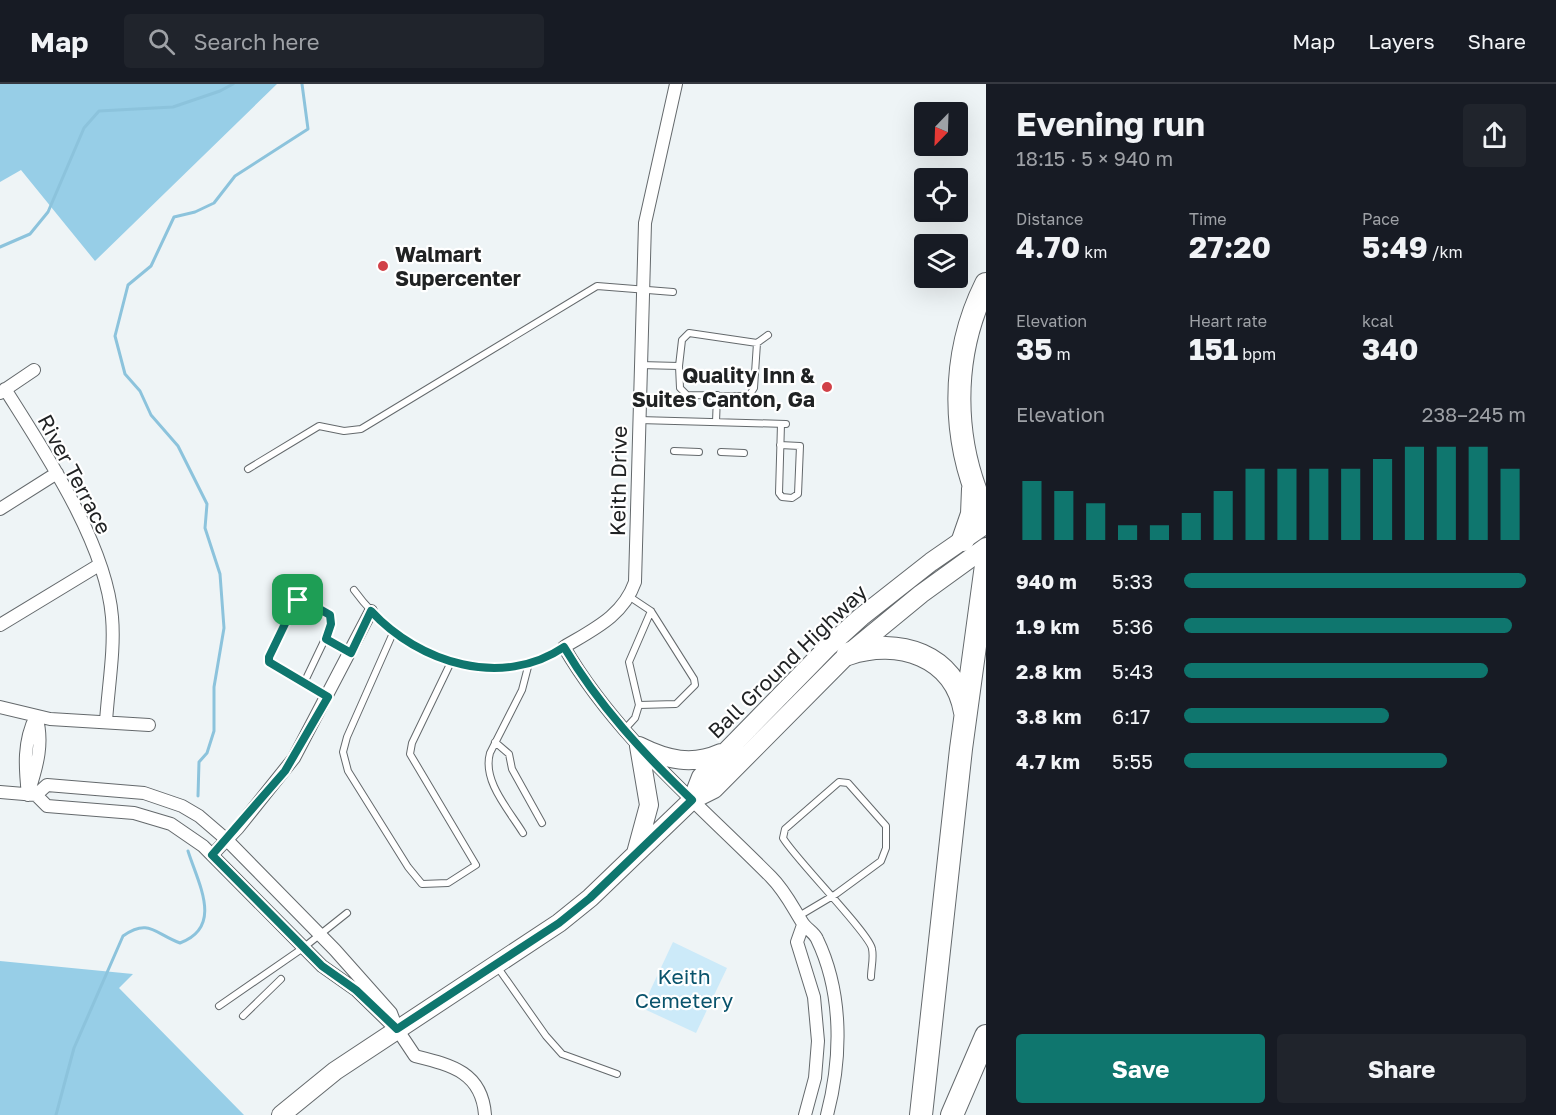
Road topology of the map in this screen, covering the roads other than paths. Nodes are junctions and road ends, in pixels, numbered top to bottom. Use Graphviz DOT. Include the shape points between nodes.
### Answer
graph roads {
  1 [pos="676,84"];
  2 [pos="986,285"];
  3 [pos="643,289"];
  4 [pos="673,292"];
  5 [pos="768,335"];
  6 [pos="757,344"];
  7 [pos="640,365"];
  8 [pos="679,366"];
  9 [pos="34,370"];
  10 [pos="3,391"];
  11 [pos="717,395"];
  12 [pos="639,420"];
  13 [pos="716,422"];
  14 [pos="780,445"];
  15 [pos="674,451"];
  16 [pos="699,452"];
  17 [pos="721,452"];
  18 [pos="744,453"];
  19 [pos="248,469"];
  20 [pos="57,474"];
  21 [pos="972,481"];
  22 [pos="0,508"];
  23 [pos="986,515"];
  24 [pos="986,524"];
  25 [pos="963,540"];
  26 [pos="986,547"];
  27 [pos="99,565"];
  28 [pos="986,565"];
  29 [pos="354,590"];
  30 [pos="630,597"];
  31 [pos="371,611"];
  32 [pos="651,611"];
  33 [pos="0,625"];
  34 [pos="393,633"];
  35 [pos="326,639"];
  36 [pos="564,647"];
  37 [pos="351,653"];
  38 [pos="848,654"];
  39 [pos="452,662"];
  40 [pos="530,663"];
  41 [pos="304,683"];
  42 [pos="328,697"];
  43 [pos="639,705"];
  44 [pos="0,707"];
  45 [pos="36,716"];
  46 [pos="966,716"];
  47 [pos="106,722"];
  48 [pos="149,725"];
  49 [pos="624,730"];
  50 [pos="495,742"];
  51 [pos="639,746"];
  52 [pos="726,751"];
  53 [pos="0,792"];
  54 [pos="32,795"];
  55 [pos="692,800"];
  56 [pos="542,824"];
  57 [pos="524,833"];
  58 [pos="226,840"];
  59 [pos="636,854"];
  60 [pos="212,855"];
  61 [pos="830,898"];
  62 [pos="347,913"];
  63 [pos="801,920"];
  64 [pos="320,935"];
  65 [pos="303,948"];
  66 [pos="496,965"];
  67 [pos="871,977"];
  68 [pos="281,979"];
  69 [pos="219,1006"];
  70 [pos="243,1016"];
  71 [pos="397,1029"];
  72 [pos="986,1036"];
  73 [pos="617,1074"];
  74 [pos="280,1115"];
  75 [pos="485,1115"];
  76 [pos="806,1115"];
  77 [pos="827,1115"];
  78 [pos="921,1115"];
  79 [pos="952,1115"];
  1 -- 3 [label="street, Keith Drive" via="645,223"];
  2 -- 21 [label="highway" via="968,330 959,388 960,422"];
  3 -- 4 [label="lane"];
  3 -- 7 [label="street, Keith Drive"];
  3 -- 19 [label="lane" via="597,286 361,429 344,431 319,426"];
  5 -- 6 [label="lane"];
  6 -- 8 [label="lane" via="689,333 682,340"];
  6 -- 11 [label="lane" via="753,393"];
  7 -- 8 [label="lane"];
  7 -- 12 [label="street, Keith Drive"];
  8 -- 11 [label="lane" via="682,393"];
  9 -- 10 [label="street"];
  10 -- 20 [label="street, River Terrace"];
  11 -- 13 [label="lane"];
  12 -- 13 [label="lane"];
  12 -- 30 [label="street, Keith Drive" via="637,564"];
  13 -- 14 [label="lane" via="784,424"];
  14 -- 14 [label="lane" via="800,446 798,494 792,498 778,493"];
  15 -- 16 [label="lane"];
  17 -- 18 [label="lane"];
  20 -- 22 [label="street"];
  20 -- 27 [label="street, River Terrace"];
  21 -- 23 [label="highway"];
  21 -- 25 [label="highway" via="972,514"];
  24 -- 25 [label="main road, Ball Ground Highway"];
  25 -- 52 [label="main road, Ball Ground Highway" via="905,582 829,646"];
  26 -- 38 [label="main road, Ball Ground Highway"];
  27 -- 33 [label="street"];
  27 -- 47 [label="street, River Terrace" via="112,617"];
  28 -- 46 [label="highway"];
  29 -- 31 [label="lane"];
  30 -- 32 [label="lane"];
  30 -- 36 [label="street" via="617,614"];
  31 -- 34 [label="lane"];
  31 -- 37 [label="street"];
  32 -- 43 [label="lane" via="629,662"];
  32 -- 43 [label="lane" via="695,685 676,704"];
  34 -- 39 [label="lane"];
  34 -- 39 [label="lane" via="343,752 348,771 422,884 448,882 476,865 410,754"];
  35 -- 37 [label="lane"];
  35 -- 41 [label="lane"];
  35 -- 41 [label="lane" via="330,615 298,600 269,662"];
  36 -- 40 [label="lane" via="550,657"];
  36 -- 49 [label="street" via="587,686"];
  37 -- 42 [label="street"];
  38 -- 46 [label="highway" via="880,647 920,653 952,680 963,698"];
  38 -- 55 [label="main road, Ball Ground Highway" via="714,789"];
  39 -- 40 [label="lane" via="494,668"];
  40 -- 50 [label="lane" via="522,690"];
  41 -- 42 [label="lane"];
  42 -- 58 [label="street" via="285,771"];
  43 -- 49 [label="lane" via="635,718"];
  44 -- 45 [label="street"];
  45 -- 47 [label="street"];
  45 -- 54 [label="street" via="28,732 24,764"];
  46 -- 78 [label="highway"];
  47 -- 48 [label="street"];
  49 -- 51 [label="street"];
  50 -- 56 [label="lane" via="509,754 512,769"];
  50 -- 57 [label="lane" via="488,759 489,775"];
  51 -- 52 [label="main road" via="683,761 700,761"];
  51 -- 55 [label="street"];
  51 -- 59 [label="main road" via="650,805"];
  52 -- 55 [label="main road, Ball Ground Highway" via="701,777"];
  53 -- 54 [label="street"];
  54 -- 58 [label="street" via="47,785 144,793 200,816"];
  54 -- 60 [label="street" via="47,806 153,817 189,835"];
  55 -- 59 [label="main road, Ball Ground Highway"];
  55 -- 63 [label="street" via="778,884"];
  58 -- 60 [label="street"];
  58 -- 64 [label="street"];
  59 -- 66 [label="main road, Ball Ground Highway" via="559,923"];
  60 -- 65 [label="street"];
  61 -- 61 [label="lane" via="881,861 886,848 886,826 848,783 839,782 785,829 783,838"];
  61 -- 63 [label="lane"];
  61 -- 67 [label="lane" via="873,948"];
  62 -- 64 [label="lane"];
  63 -- 76 [label="street" via="797,942 814,997 818,1041"];
  63 -- 77 [label="street" via="816,936 834,999 837,1062"];
  64 -- 65 [label="lane"];
  64 -- 71 [label="street" via="391,1013"];
  65 -- 69 [label="lane"];
  65 -- 71 [label="street"];
  66 -- 71 [label="main road, Ball Ground Highway"];
  66 -- 73 [label="lane" via="562,1054"];
  68 -- 70 [label="lane"];
  71 -- 74 [label="main road, Ball Ground Highway"];
  71 -- 75 [label="street" via="418,1060 456,1067 476,1085"];
  72 -- 79 [label="highway"];
}
